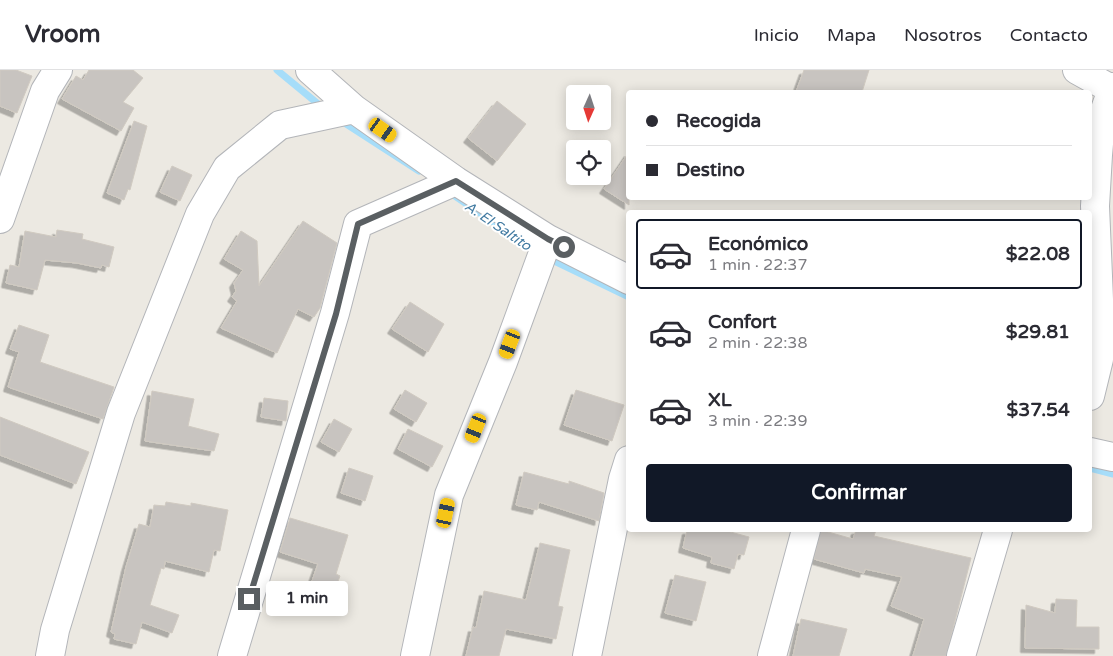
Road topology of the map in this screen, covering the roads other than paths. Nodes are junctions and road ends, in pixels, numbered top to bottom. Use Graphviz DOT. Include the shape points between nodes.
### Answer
graph roads {
  1 [pos="58,70"];
  2 [pos="310,70"];
  3 [pos="1077,70"];
  4 [pos="1112,89"];
  5 [pos="354,109"];
  6 [pos="456,181"];
  7 [pos="0,220"];
  8 [pos="548,239"];
  9 [pos="626,278"];
  10 [pos="1092,388"];
  11 [pos="1092,452"];
  12 [pos="1113,457"];
  13 [pos="626,470"];
  14 [pos="805,532"];
  15 [pos="997,532"];
  16 [pos="50,656"];
  17 [pos="232,656"];
  18 [pos="415,656"];
  19 [pos="587,656"];
  20 [pos="772,656"];
  21 [pos="961,656"];
  1 -- 7 [label="street" via="45,91"];
  2 -- 5 [label="street"];
  3 -- 4 [label="street"];
  4 -- 10 [label="street" via="1101,121 1098,155 1095,206 1100,323 1099,359"];
  5 -- 6 [label="street"];
  5 -- 16 [label="street" via="280,124 227,168 200,214 121,413"];
  6 -- 8 [label="street"];
  6 -- 17 [label="street" via="358,224 336,314"];
  8 -- 9 [label="street"];
  8 -- 18 [label="street" via="449,495"];
  11 -- 12 [label="street"];
  13 -- 19 [label="street"];
  14 -- 20 [label="street"];
  15 -- 21 [label="street"];
}
